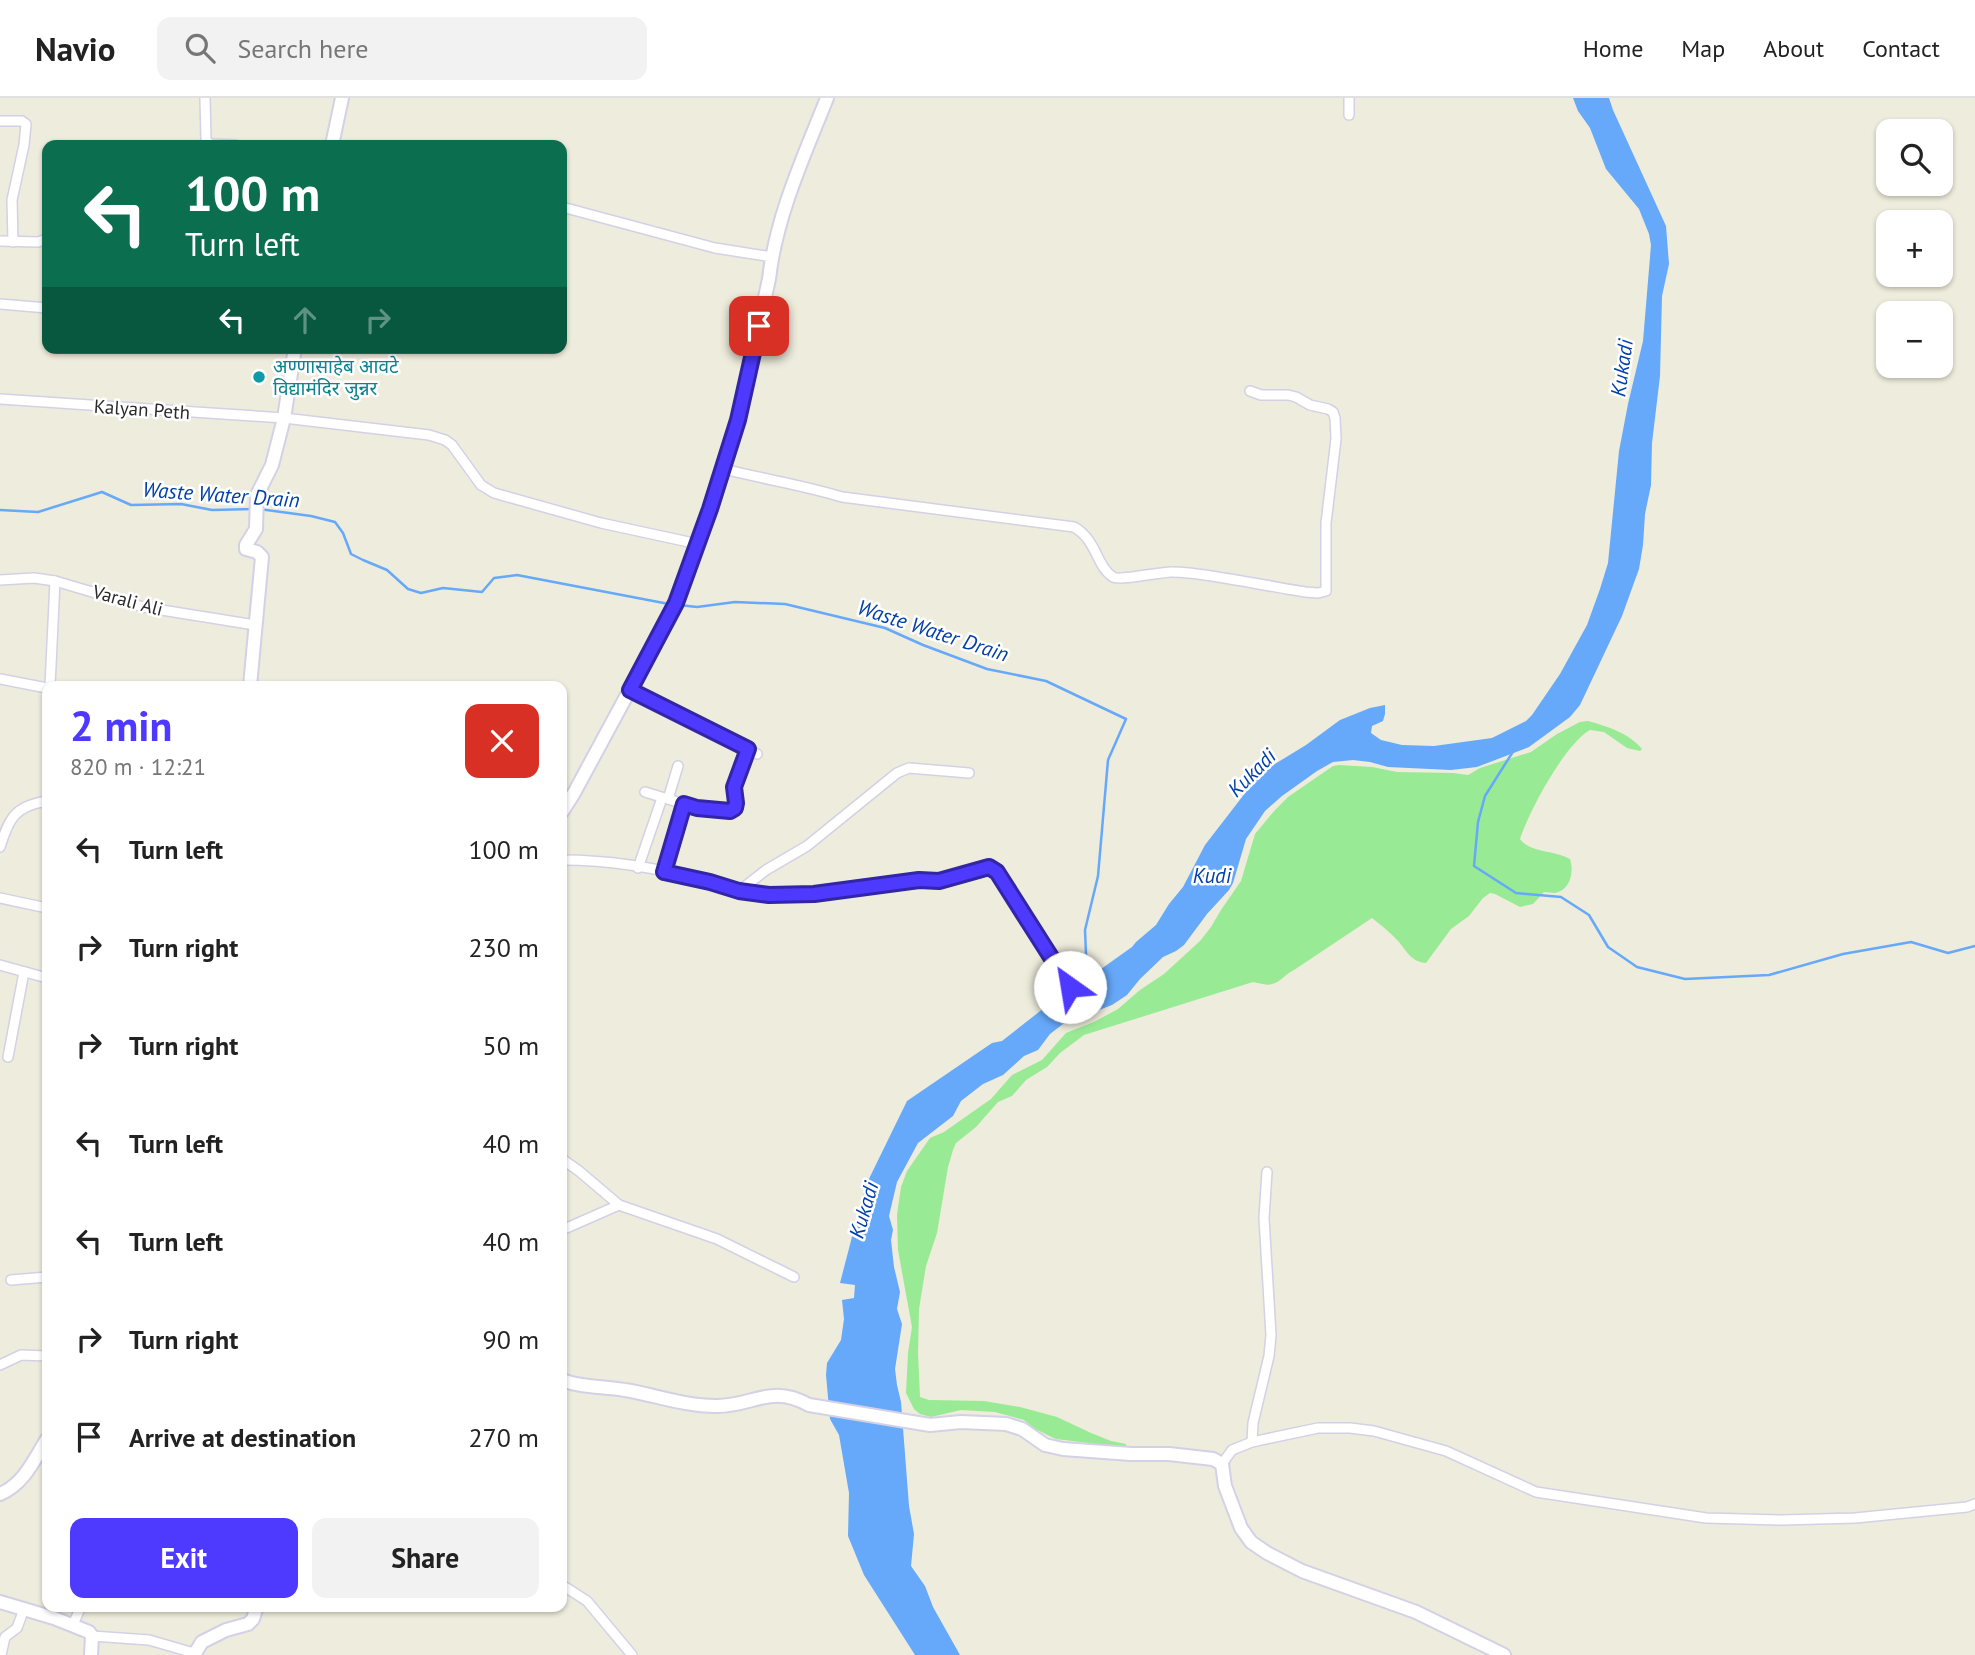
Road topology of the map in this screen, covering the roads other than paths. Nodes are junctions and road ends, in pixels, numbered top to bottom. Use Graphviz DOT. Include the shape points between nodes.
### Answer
graph roads {
  1 [pos="205,98"];
  2 [pos="342,98"];
  3 [pos="827,98"];
  4 [pos="1349,98"];
  5 [pos="1349,115"];
  6 [pos="0,121"];
  7 [pos="206,140"];
  8 [pos="333,140"];
  9 [pos="567,208"];
  10 [pos="0,241"];
  11 [pos="42,241"];
  12 [pos="13,242"];
  13 [pos="772,257"];
  14 [pos="0,304"];
  15 [pos="42,308"];
  16 [pos="294,354"];
  17 [pos="1250,391"];
  18 [pos="0,399"];
  19 [pos="284,418"];
  20 [pos="723,469"];
  21 [pos="698,544"];
  22 [pos="0,580"];
  23 [pos="55,581"];
  24 [pos="255,625"];
  25 [pos="0,679"];
  26 [pos="49,681"];
  27 [pos="250,681"];
  28 [pos="42,686"];
  29 [pos="630,690"];
  30 [pos="678,766"];
  31 [pos="969,773"];
  32 [pos="645,792"];
  33 [pos="665,799"];
  34 [pos="42,802"];
  35 [pos="567,804"];
  36 [pos="684,804"];
  37 [pos="4,823"];
  38 [pos="0,847"];
  39 [pos="567,860"];
  40 [pos="638,868"];
  41 [pos="664,872"];
  42 [pos="739,891"];
  43 [pos="0,898"];
  44 [pos="42,907"];
  45 [pos="0,965"];
  46 [pos="24,972"];
  47 [pos="42,977"];
  48 [pos="1070,987"];
  49 [pos="8,1058"];
  50 [pos="567,1163"];
  51 [pos="1267,1172"];
  52 [pos="619,1205"];
  53 [pos="567,1228"];
  54 [pos="42,1277"];
  55 [pos="794,1277"];
  56 [pos="11,1280"];
  57 [pos="42,1356"];
  58 [pos="0,1364"];
  59 [pos="567,1382"];
  60 [pos="1252,1442"];
  61 [pos="42,1446"];
  62 [pos="1222,1464"];
  63 [pos="0,1494"];
  64 [pos="1975,1504"];
  65 [pos="567,1588"];
  66 [pos="0,1602"];
  67 [pos="24,1609"];
  68 [pos="79,1612"];
  69 [pos="255,1612"];
  70 [pos="74,1625"];
  71 [pos="92,1636"];
  72 [pos="194,1654"];
  73 [pos="1,1655"];
  74 [pos="91,1655"];
  75 [pos="632,1655"];
  76 [pos="1504,1655"];
  1 -- 7 [label="street"];
  2 -- 8 [label="street"];
  3 -- 13 [label="street" via="798,171"];
  4 -- 5 [label="street"];
  6 -- 12 [label="street" via="26,124 12,200"];
  9 -- 13 [label="street" via="715,248"];
  10 -- 12 [label="street"];
  11 -- 12 [label="street"];
  13 -- 20 [label="street" via="738,420"];
  14 -- 15 [label="street"];
  16 -- 19 [label="street"];
  17 -- 20 [label="street" via="1296,397 1328,409 1335,418 1326,523 1326,591 1305,592 1172,572 1114,578 1091,542 1074,527 849,498"];
  18 -- 19 [label="street, Kalyan Peth"];
  19 -- 21 [label="street, Kalyan Peth" via="429,435 452,445 481,485 494,494"];
  19 -- 24 [label="street" via="272,465 257,495 256,529 246,545 246,550 262,557"];
  20 -- 21 [label="street"];
  21 -- 29 [label="street" via="676,603"];
  22 -- 23 [label="street, Varali Ali"];
  23 -- 24 [label="street, Varali Ali" via="143,607"];
  23 -- 26 [label="street"];
  24 -- 27 [label="street"];
  25 -- 28 [label="street"];
  29 -- 35 [label="street"];
  29 -- 36 [label="street" via="753,751 734,787 735,808"];
  30 -- 33 [label="street"];
  31 -- 42 [label="street" via="917,768 897,773 807,846"];
  32 -- 33 [label="street"];
  33 -- 36 [label="street"];
  33 -- 40 [label="street"];
  34 -- 37 [label="street" via="29,804"];
  36 -- 41 [label="street"];
  37 -- 38 [label="street"];
  39 -- 40 [label="street"];
  40 -- 41 [label="street"];
  41 -- 42 [label="street"];
  42 -- 48 [label="street" via="814,894 939,881 989,867 997,872"];
  43 -- 44 [label="street"];
  45 -- 46 [label="street"];
  46 -- 47 [label="street"];
  46 -- 49 [label="street"];
  50 -- 52 [label="street"];
  51 -- 60 [label="street" via="1264,1218 1271,1335"];
  52 -- 53 [label="street"];
  52 -- 55 [label="street" via="717,1239"];
  54 -- 56 [label="street"];
  57 -- 58 [label="street" via="21,1355"];
  59 -- 62 [label="street" via="715,1406 785,1395 809,1405 930,1425 1006,1424 1045,1445 1063,1449 1169,1454"];
  60 -- 62 [label="street" via="1232,1450"];
  60 -- 64 [label="street" via="1318,1428 1374,1431 1446,1451 1536,1492 1706,1518 1855,1518"];
  61 -- 63 [label="street" via="20,1482"];
  62 -- 76 [label="street" via="1241,1528 1266,1553 1302,1571 1416,1612"];
  65 -- 75 [label="street" via="587,1601"];
  66 -- 67 [label="street"];
  67 -- 70 [label="street"];
  67 -- 73 [label="street" via="18,1628 5,1637"];
  68 -- 70 [label="street"];
  69 -- 72 [label="street" via="248,1624 207,1639"];
  70 -- 71 [label="street"];
  71 -- 72 [label="street" via="149,1640"];
  71 -- 74 [label="street"];
}
